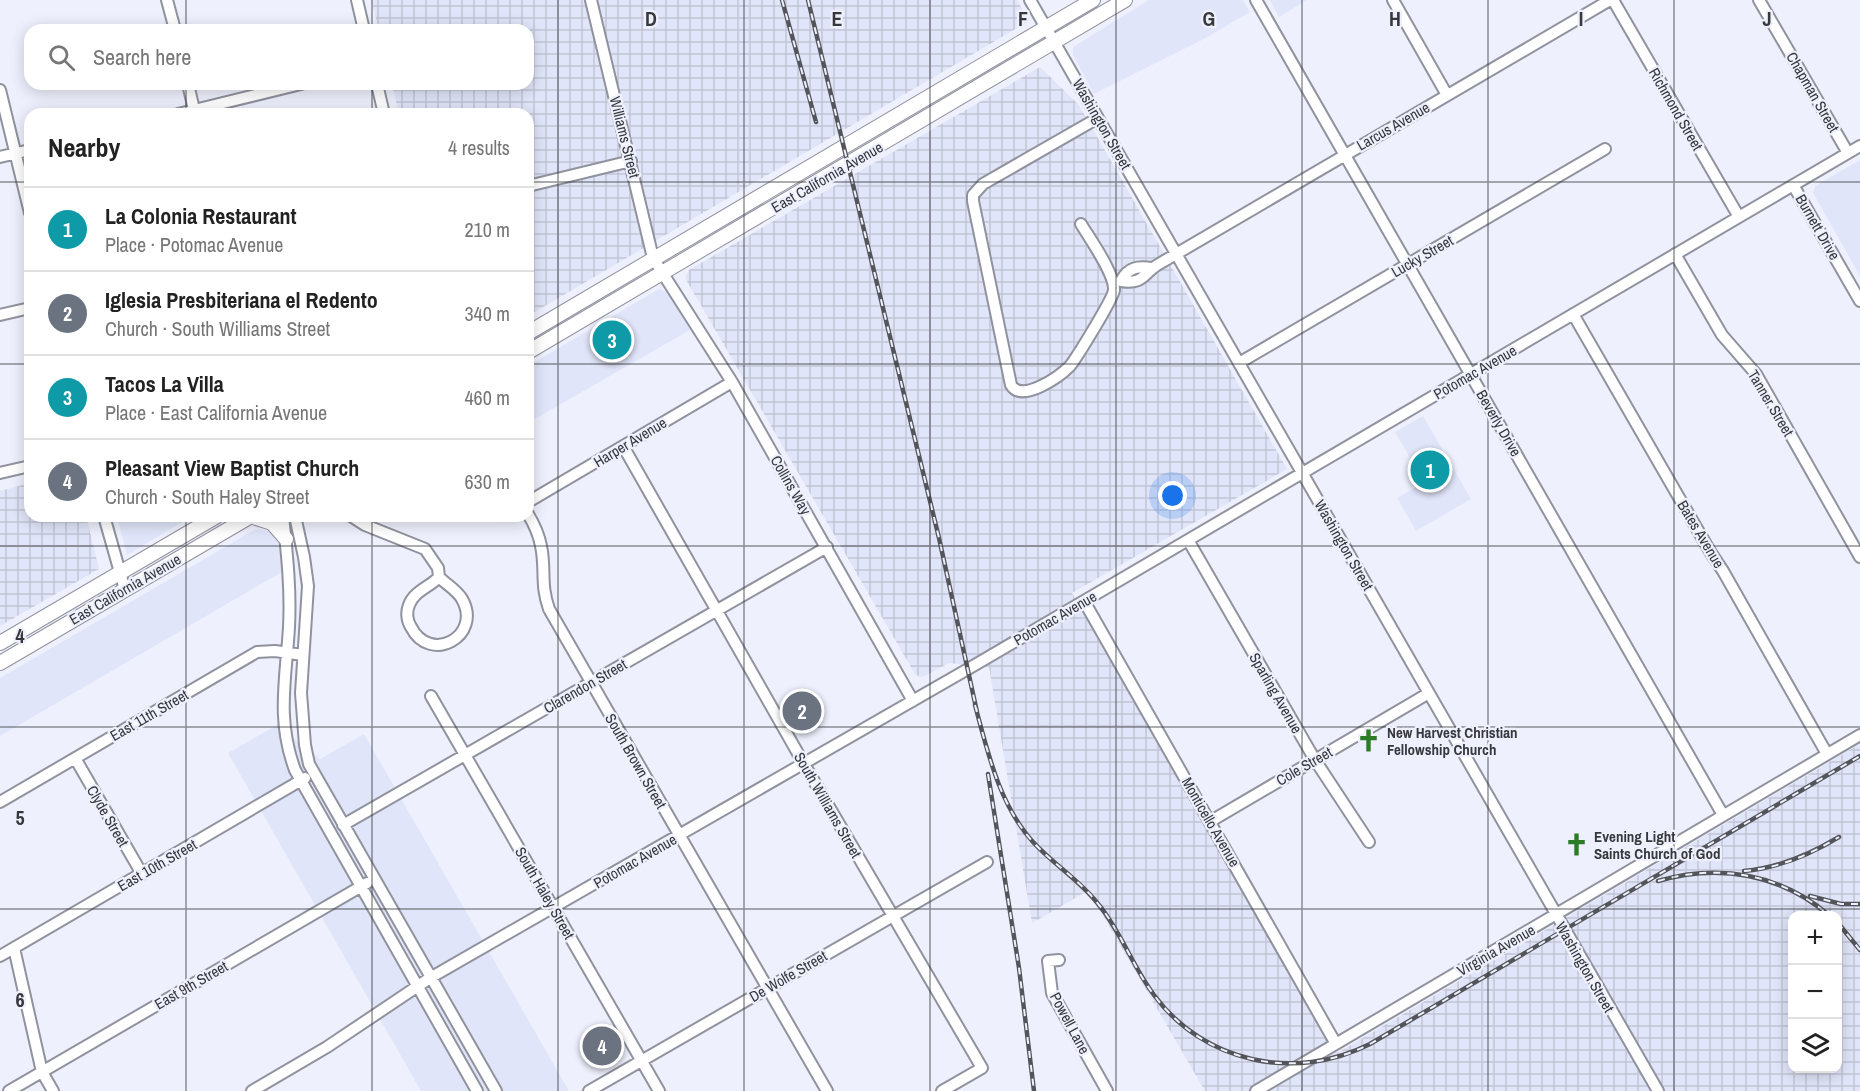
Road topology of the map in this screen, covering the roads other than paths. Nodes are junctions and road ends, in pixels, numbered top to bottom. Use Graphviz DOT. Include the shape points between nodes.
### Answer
graph roads {
  1 [pos="167,0"];
  2 [pos="357,0"];
  3 [pos="591,0"];
  4 [pos="1030,0"];
  5 [pos="1093,0"];
  6 [pos="1125,0"];
  7 [pos="1256,0"];
  8 [pos="1393,0"];
  9 [pos="1612,0"];
  10 [pos="1759,0"];
  11 [pos="173,24"];
  12 [pos="363,24"];
  13 [pos="1046,28"];
  14 [pos="1054,42"];
  15 [pos="0,90"];
  16 [pos="190,90"];
  17 [pos="278,90"];
  18 [pos="378,90"];
  19 [pos="1447,95"];
  20 [pos="194,108"];
  21 [pos="210,108"];
  22 [pos="383,108"];
  23 [pos="1098,118"];
  24 [pos="1860,146"];
  25 [pos="1605,149"];
  26 [pos="24,152"];
  27 [pos="1848,153"];
  28 [pos="15,154"];
  29 [pos="1344,155"];
  30 [pos="0,157"];
  31 [pos="630,161"];
  32 [pos="534,185"];
  33 [pos="1793,185"];
  34 [pos="24,189"];
  35 [pos="1739,217"];
  36 [pos="1081,224"];
  37 [pos="1176,254"];
  38 [pos="1675,254"];
  39 [pos="653,258"];
  40 [pos="1408,264"];
  41 [pos="663,272"];
  42 [pos="1117,282"];
  43 [pos="1860,301"];
  44 [pos="24,309"];
  45 [pos="1574,314"];
  46 [pos="0,315"];
  47 [pos="534,329"];
  48 [pos="534,348"];
  49 [pos="1239,363"];
  50 [pos="1471,374"];
  51 [pos="732,382"];
  52 [pos="623,446"];
  53 [pos="24,467"];
  54 [pos="0,473"];
  55 [pos="1302,473"];
  56 [pos="534,498"];
  57 [pos="106,522"];
  58 [pos="207,522"];
  59 [pos="241,522"];
  60 [pos="269,522"];
  61 [pos="284,522"];
  62 [pos="296,522"];
  63 [pos="360,522"];
  64 [pos="532,522"];
  65 [pos="286,539"];
  66 [pos="1188,540"];
  67 [pos="827,547"];
  68 [pos="1860,557"];
  69 [pos="119,573"];
  70 [pos="439,577"];
  71 [pos="125,590"];
  72 [pos="1084,601"];
  73 [pos="718,610"];
  74 [pos="0,643"];
  75 [pos="287,652"];
  76 [pos="303,655"];
  77 [pos="0,663"];
  78 [pos="591,683"];
  79 [pos="1429,693"];
  80 [pos="431,696"];
  81 [pos="913,701"];
  82 [pos="1860,735"];
  83 [pos="1827,754"];
  84 [pos="465,755"];
  85 [pos="75,758"];
  86 [pos="1315,760"];
  87 [pos="804,764"];
  88 [pos="313,773"];
  89 [pos="301,781"];
  90 [pos="0,802"];
  91 [pos="1723,815"];
  92 [pos="1211,821"];
  93 [pos="343,825"];
  94 [pos="679,836"];
  95 [pos="1369,842"];
  96 [pos="987,862"];
  97 [pos="142,874"];
  98 [pos="374,879"];
  99 [pos="361,887"];
  100 [pos="553,908"];
  101 [pos="1555,915"];
  102 [pos="894,916"];
  103 [pos="14,948"];
  104 [pos="0,956"];
  105 [pos="1059,960"];
  106 [pos="430,978"];
  107 [pos="417,987"];
  108 [pos="767,988"];
  109 [pos="1336,1044"];
  110 [pos="641,1061"];
  111 [pos="42,1072"];
  112 [pos="9,1091"];
  113 [pos="53,1091"];
  114 [pos="252,1091"];
  115 [pos="477,1091"];
  116 [pos="496,1091"];
  117 [pos="588,1091"];
  118 [pos="658,1091"];
  119 [pos="826,1091"];
  120 [pos="942,1091"];
  121 [pos="1107,1091"];
  122 [pos="1256,1091"];
  123 [pos="1658,1091"];
  1 -- 11 [label="street"];
  2 -- 12 [label="street"];
  3 -- 31 [label="street, Williams Street"];
  4 -- 13 [label="street, Washington Street"];
  5 -- 13 [label="main road, East California Avenue"];
  6 -- 14 [label="main road, East California Avenue"];
  7 -- 29 [label="street, Beverly Drive"];
  8 -- 19 [label="street"];
  9 -- 19 [label="street, Larcus Avenue"];
  9 -- 35 [label="street, Richmond Street"];
  10 -- 27 [label="street, Chapman Street"];
  13 -- 14 [label="street, Washington Street"];
  13 -- 39 [label="main road, East California Avenue"];
  14 -- 23 [label="street, Washington Street"];
  14 -- 41 [label="main road, East California Avenue"];
  15 -- 28 [label="street"];
  16 -- 20 [label="street"];
  17 -- 21 [label="street"];
  18 -- 22 [label="street"];
  19 -- 29 [label="street, Larcus Avenue"];
  23 -- 37 [label="street, Washington Street"];
  23 -- 42 [label="street" via="983,184 974,195 1014,390 1031,391 1068,368"];
  24 -- 27 [label="street, Potomac Avenue"];
  25 -- 40 [label="street, Lucky Street"];
  26 -- 28 [label="street"];
  27 -- 33 [label="street, Potomac Avenue"];
  28 -- 30 [label="street"];
  28 -- 34 [label="street"];
  29 -- 37 [label="street, Larcus Avenue"];
  29 -- 40 [label="street, Beverly Drive"];
  31 -- 32 [label="street"];
  31 -- 39 [label="street, Williams Street"];
  33 -- 35 [label="street, Potomac Avenue"];
  33 -- 43 [label="street, Burnett Drive"];
  35 -- 38 [label="street, Potomac Avenue"];
  36 -- 42 [label="street"];
  37 -- 42 [label="street, Larcus Avenue" via="1152,268 1132,269"];
  37 -- 49 [label="street, Washington Street"];
  38 -- 45 [label="street, Potomac Avenue"];
  38 -- 68 [label="street, Tanner Street" via="1722,335 1756,374"];
  39 -- 41 [label="street, Williams Street"];
  39 -- 47 [label="main road, East California Avenue"];
  40 -- 49 [label="street, Lucky Street"];
  40 -- 50 [label="street, Beverly Drive"];
  41 -- 48 [label="main road, East California Avenue"];
  41 -- 51 [label="street, Collins Way"];
  44 -- 46 [label="street"];
  45 -- 50 [label="street, Potomac Avenue"];
  45 -- 83 [label="street, Bates Avenue"];
  49 -- 55 [label="street, Washington Street"];
  50 -- 55 [label="street, Potomac Avenue"];
  50 -- 91 [label="street, Beverly Drive"];
  51 -- 52 [label="street, Harper Avenue"];
  51 -- 67 [label="street, Collins Way"];
  52 -- 56 [label="street, Harper Avenue"];
  52 -- 73 [label="street, South Williams Street"];
  53 -- 54 [label="street"];
  55 -- 66 [label="street, Potomac Avenue"];
  55 -- 79 [label="street, Washington Street"];
  57 -- 69 [label="street"];
  58 -- 69 [label="main road, East California Avenue"];
  59 -- 71 [label="main road, East California Avenue"];
  60 -- 65 [label="main road"];
  61 -- 65 [label="street"];
  62 -- 76 [label="street" via="308,586"];
  63 -- 70 [label="street" via="425,549 438,568"];
  64 -- 78 [label="street, South Brown Street" via="542,546 547,602"];
  65 -- 75 [label="street" via="290,580"];
  66 -- 72 [label="street, Potomac Avenue"];
  66 -- 86 [label="street, Sparling Avenue"];
  67 -- 73 [label="street, Clarendon Street"];
  67 -- 81 [label="street, Collins Way"];
  69 -- 71 [label="street"];
  69 -- 74 [label="main road, East California Avenue"];
  70 -- 70 [label="street" via="412,599 407,614 417,637 437,645 457,638 467,621 461,597"];
  71 -- 77 [label="main road, East California Avenue"];
  72 -- 81 [label="street, Potomac Avenue"];
  72 -- 92 [label="street, Monticello Avenue"];
  73 -- 78 [label="street, Clarendon Street"];
  73 -- 87 [label="street, South Williams Street"];
  75 -- 76 [label="street, East 11th Street"];
  75 -- 85 [label="street, East 11th Street" via="257,652"];
  75 -- 89 [label="street" via="283,718 289,755"];
  76 -- 88 [label="street" via="302,718"];
  78 -- 84 [label="street, Clarendon Street"];
  78 -- 94 [label="street, South Brown Street"];
  79 -- 86 [label="street, Cole Street"];
  79 -- 101 [label="street, Washington Street"];
  80 -- 84 [label="street, South Haley Street"];
  81 -- 87 [label="street, Potomac Avenue"];
  82 -- 83 [label="street, Virginia Avenue"];
  83 -- 91 [label="street, Virginia Avenue"];
  84 -- 93 [label="street, Clarendon Street"];
  84 -- 100 [label="street, South Haley Street"];
  85 -- 90 [label="street, East 11th Street"];
  85 -- 97 [label="street, Clyde Street"];
  86 -- 92 [label="street, Cole Street"];
  86 -- 95 [label="street, Sparling Avenue"];
  87 -- 94 [label="street, Potomac Avenue"];
  87 -- 102 [label="street, South Williams Street"];
  88 -- 89 [label="street, East 10th Street"];
  88 -- 93 [label="street"];
  89 -- 97 [label="street, East 10th Street"];
  89 -- 99 [label="street"];
  91 -- 101 [label="street, Virginia Avenue"];
  92 -- 109 [label="street, Monticello Avenue"];
  93 -- 98 [label="street"];
  94 -- 100 [label="street, Potomac Avenue"];
  94 -- 108 [label="street, South Brown Street"];
  96 -- 102 [label="street, De Wolfe Street"];
  97 -- 103 [label="street, East 10th Street"];
  98 -- 99 [label="street, East 9th Street"];
  98 -- 106 [label="street"];
  99 -- 107 [label="street"];
  99 -- 111 [label="street, East 9th Street"];
  100 -- 106 [label="street, Potomac Avenue"];
  100 -- 110 [label="street, South Haley Street"];
  101 -- 109 [label="street, Virginia Avenue"];
  101 -- 123 [label="street, Washington Street"];
  102 -- 108 [label="street, De Wolfe Street"];
  102 -- 120 [label="street, South Williams Street" via="981,1068"];
  103 -- 104 [label="street, East 10th Street"];
  103 -- 111 [label="street"];
  105 -- 121 [label="street, Powell Lane" via="1048,961 1052,993"];
  106 -- 107 [label="street, Potomac Avenue"];
  106 -- 116 [label="street"];
  107 -- 114 [label="street, Potomac Avenue"];
  107 -- 115 [label="street"];
  108 -- 110 [label="street, De Wolfe Street"];
  108 -- 119 [label="street, South Brown Street"];
  109 -- 122 [label="street, Virginia Avenue"];
  110 -- 117 [label="street, De Wolfe Street"];
  110 -- 118 [label="street, South Haley Street"];
  111 -- 112 [label="street, East 9th Street"];
  111 -- 113 [label="street"];
}
